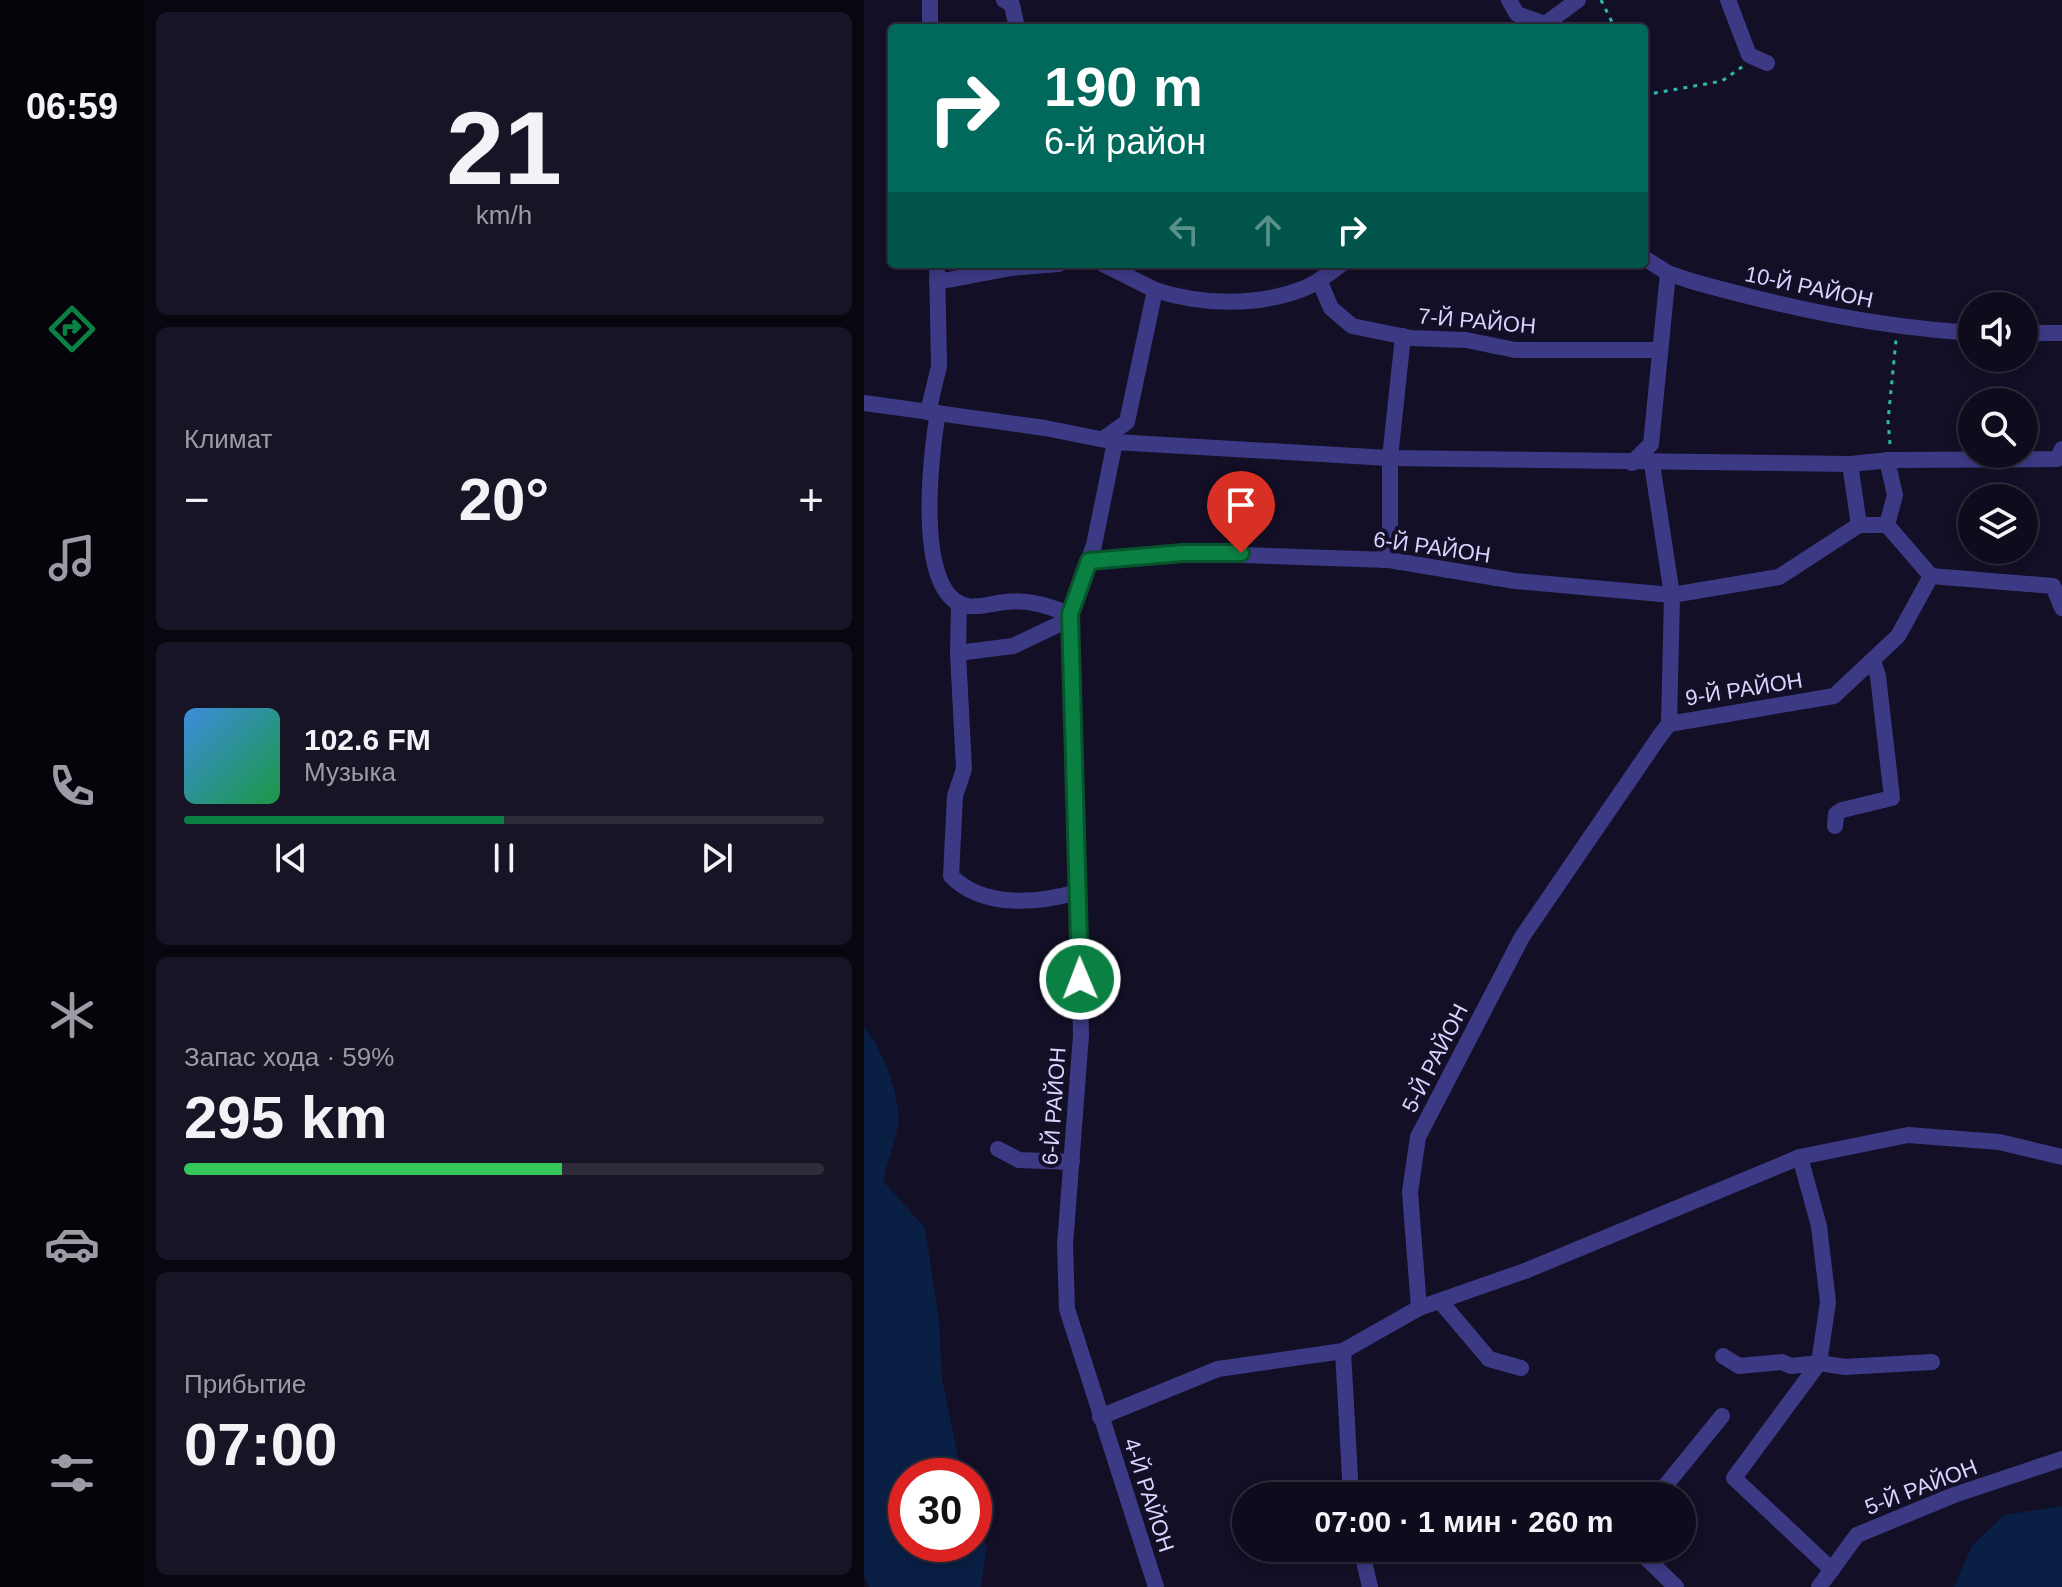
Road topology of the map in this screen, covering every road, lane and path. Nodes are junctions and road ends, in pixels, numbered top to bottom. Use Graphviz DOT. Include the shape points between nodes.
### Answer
graph roads {
  1 [pos="930,0"];
  2 [pos="1004,0"];
  3 [pos="1509,0"];
  4 [pos="1578,0"];
  5 [pos="1601,0"];
  6 [pos="1728,0"];
  7 [pos="930,24"];
  8 [pos="1016,24"];
  9 [pos="1540,24"];
  10 [pos="1547,24"];
  11 [pos="1613,24"];
  12 [pos="1767,63"];
  13 [pos="1745,65"];
  14 [pos="1648,94"];
  15 [pos="1648,260"];
  16 [pos="937,268"];
  17 [pos="1011,268"];
  18 [pos="1111,268"];
  19 [pos="1336,268"];
  20 [pos="1668,273"];
  21 [pos="1319,280"];
  22 [pos="937,282"];
  23 [pos="1155,290"];
  24 [pos="1896,328"];
  25 [pos="1958,332"];
  26 [pos="2038,333"];
  27 [pos="2062,333"];
  28 [pos="1403,336"];
  29 [pos="1658,350"];
  30 [pos="864,403"];
  31 [pos="933,412"];
  32 [pos="1109,441"];
  33 [pos="2060,456"];
  34 [pos="1390,458"];
  35 [pos="1889,460"];
  36 [pos="1632,463"];
  37 [pos="1652,464"];
  38 [pos="1850,464"];
  39 [pos="1859,525"];
  40 [pos="1887,525"];
  41 [pos="1383,560"];
  42 [pos="1089,561"];
  43 [pos="1931,576"];
  44 [pos="2057,586"];
  45 [pos="1672,595"];
  46 [pos="959,603"];
  47 [pos="2062,608"];
  48 [pos="1070,617"];
  49 [pos="958,653"];
  50 [pos="1873,661"];
  51 [pos="1669,724"];
  52 [pos="1835,826"];
  53 [pos="1579,851"];
  54 [pos="1078,892"];
  55 [pos="998,1149"];
  56 [pos="1800,1157"];
  57 [pos="2062,1157"];
  58 [pos="1072,1170"];
  59 [pos="1440,1301"];
  60 [pos="1419,1308"];
  61 [pos="1343,1351"];
  62 [pos="1723,1356"];
  63 [pos="1932,1362"];
  64 [pos="1819,1363"];
  65 [pos="1521,1368"];
  66 [pos="1722,1416"];
  67 [pos="1100,1417"];
  68 [pos="2062,1459"];
  69 [pos="1350,1482"];
  70 [pos="1668,1482"];
  71 [pos="1364,1562"];
  72 [pos="1650,1562"];
  73 [pos="1832,1570"];
  74 [pos="1156,1587"];
  75 [pos="1370,1587"];
  76 [pos="1676,1587"];
  77 [pos="1819,1587"];
  1 -- 7 [label="street"];
  2 -- 8 [label="street" via="1012,5"];
  3 -- 9 [label="street" via="1517,14"];
  4 -- 10 [label="street"];
  5 -- 11 [label="path"];
  6 -- 12 [label="street" via="1749,55"];
  13 -- 14 [label="path" via="1722,81"];
  15 -- 20 [label="street, 10-Й РАЙОН"];
  16 -- 22 [label="street"];
  17 -- 22 [label="street"];
  18 -- 23 [label="street"];
  19 -- 21 [label="street"];
  20 -- 24 [label="street, 10-Й РАЙОН" via="1832,318"];
  20 -- 29 [label="street"];
  21 -- 23 [label="street" via="1266,300 1223,302"];
  21 -- 28 [label="street, 7-Й РАЙОН" via="1331,308 1352,326"];
  22 -- 31 [label="street" via="939,366"];
  23 -- 32 [label="street" via="1127,422"];
  24 -- 25 [label="street, 10-Й РАЙОН"];
  24 -- 35 [label="path"];
  26 -- 27 [label="street"];
  28 -- 29 [label="street, 7-Й РАЙОН" via="1515,350"];
  28 -- 34 [label="street"];
  29 -- 36 [label="street" via="1651,444"];
  30 -- 31 [label="street"];
  31 -- 32 [label="street"];
  31 -- 46 [label="street" via="931,525 937,576"];
  32 -- 34 [label="street"];
  32 -- 42 [label="street, 6-Й РАЙОН"];
  33 -- 35 [label="street"];
  34 -- 36 [label="street"];
  34 -- 41 [label="street" via="1390,537"];
  35 -- 38 [label="street"];
  35 -- 40 [label="street" via="1895,495"];
  36 -- 37 [label="street"];
  37 -- 38 [label="street"];
  37 -- 45 [label="street"];
  38 -- 39 [label="street"];
  39 -- 40 [label="street"];
  39 -- 45 [label="street, 6-Й РАЙОН" via="1779,577"];
  40 -- 43 [label="street"];
  41 -- 42 [label="street, 6-Й РАЙОН" via="1183,553"];
  41 -- 45 [label="street, 6-Й РАЙОН" via="1515,581"];
  42 -- 48 [label="street, 6-Й РАЙОН"];
  43 -- 44 [label="street"];
  43 -- 50 [label="street, 9-Й РАЙОН" via="1898,636"];
  44 -- 47 [label="street"];
  45 -- 51 [label="street"];
  46 -- 48 [label="street" via="969,607 1036,602"];
  46 -- 49 [label="street"];
  48 -- 49 [label="street" via="1013,646"];
  48 -- 54 [label="street, 6-Й РАЙОН"];
  49 -- 54 [label="street" via="964,769 955,796 951,876 964,889 1013,901"];
  50 -- 51 [label="street, 9-Й РАЙОН" via="1834,696"];
  50 -- 52 [label="street" via="1892,798 1842,810"];
  51 -- 53 [label="street, 9-Й РАЙОН"];
  53 -- 60 [label="street, 5-Й РАЙОН" via="1522,937 1418,1137 1410,1192"];
  54 -- 58 [label="street, 6-Й РАЙОН" via="1081,1035"];
  55 -- 58 [label="street" via="1019,1160"];
  56 -- 57 [label="street" via="1908,1135 1999,1142"];
  56 -- 59 [label="street"];
  56 -- 64 [label="street" via="1819,1226 1828,1302"];
  58 -- 67 [label="street, 4-Й РАЙОН" via="1065,1245 1067,1309"];
  59 -- 60 [label="street"];
  59 -- 65 [label="street" via="1489,1359"];
  60 -- 61 [label="street"];
  61 -- 67 [label="street, 4-Й РАЙОН" via="1218,1369"];
  61 -- 69 [label="street"];
  62 -- 64 [label="street" via="1739,1366"];
  63 -- 64 [label="street" via="1845,1367"];
  64 -- 73 [label="street" via="1734,1478"];
  66 -- 70 [label="street"];
  67 -- 74 [label="street, 4-Й РАЙОН"];
  68 -- 73 [label="street, 5-Й РАЙОН" via="1857,1535"];
  71 -- 75 [label="street"];
  72 -- 76 [label="street"];
  73 -- 77 [label="street, 5-Й РАЙОН"];
}
